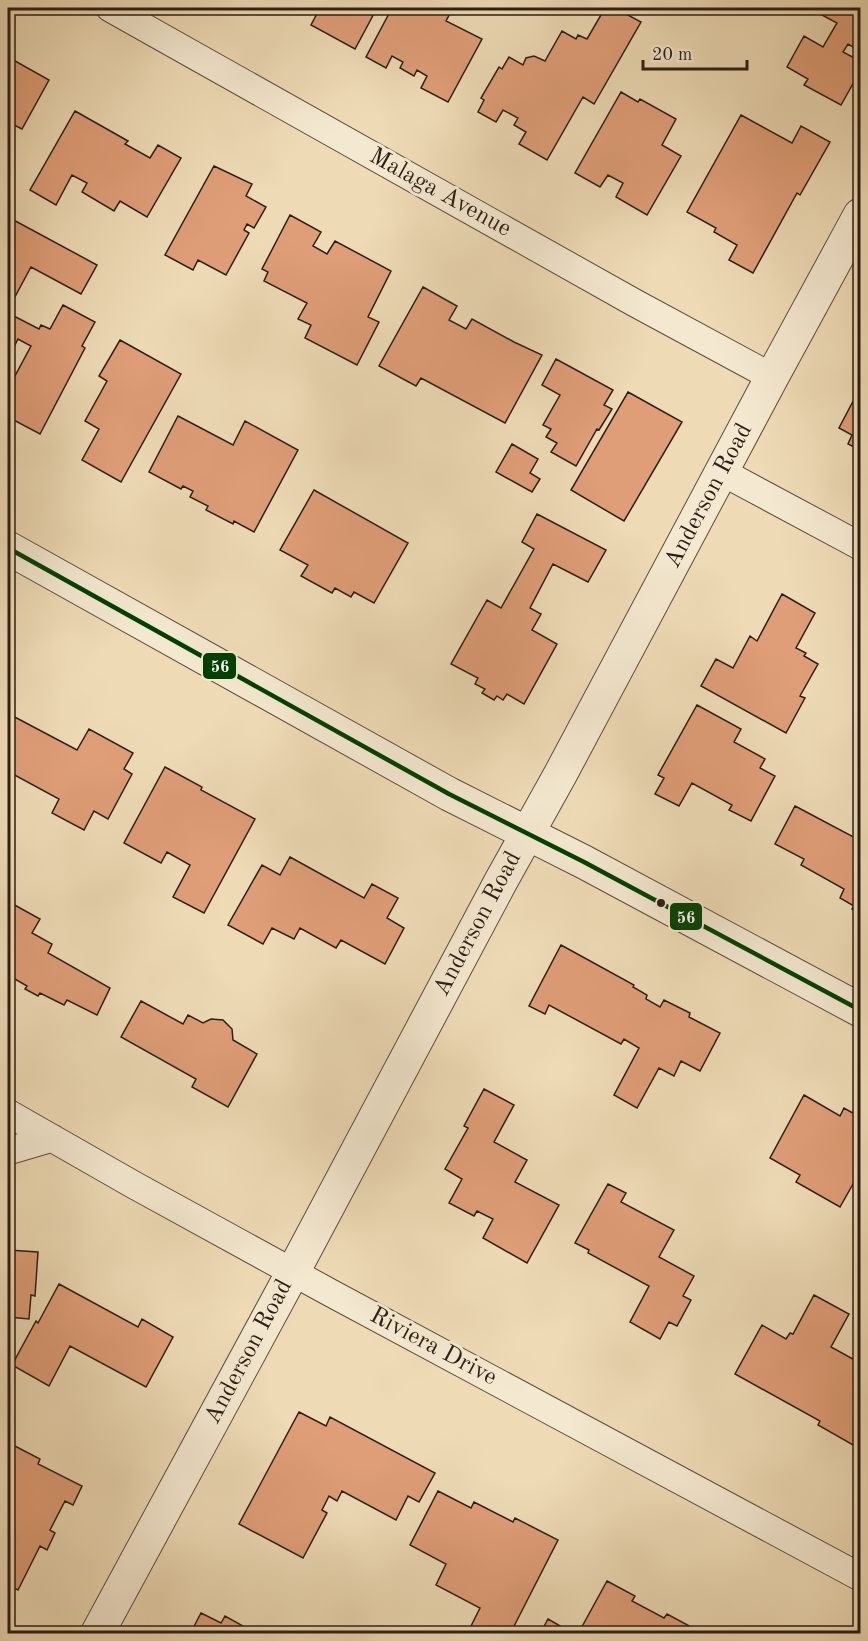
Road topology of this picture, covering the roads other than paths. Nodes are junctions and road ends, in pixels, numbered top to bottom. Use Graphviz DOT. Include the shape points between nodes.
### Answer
graph roads {
  1 [pos="110,8"];
  2 [pos="861,214"];
  3 [pos="772,377"];
  4 [pos="722,472"];
  5 [pos="861,546"];
  6 [pos="8,548"];
  7 [pos="527,834"];
  8 [pos="861,1010"];
  9 [pos="8,1113"];
  10 [pos="52,1138"];
  11 [pos="8,1151"];
  12 [pos="292,1272"];
  13 [pos="861,1577"];
  14 [pos="97,1634"];
  1 -- 3 [label="street, Malaga Avenue"];
  2 -- 3 [label="street, Anderson Road"];
  3 -- 4 [label="street, Anderson Road"];
  4 -- 5 [label="street"];
  4 -- 7 [label="street, Anderson Road"];
  6 -- 7 [label="street"];
  7 -- 8 [label="street"];
  7 -- 12 [label="street, Anderson Road"];
  9 -- 10 [label="street, Riviera Drive"];
  10 -- 11 [label="street"];
  10 -- 12 [label="street, Riviera Drive"];
  12 -- 13 [label="street, Riviera Drive"];
  12 -- 14 [label="street, Anderson Road"];
}
